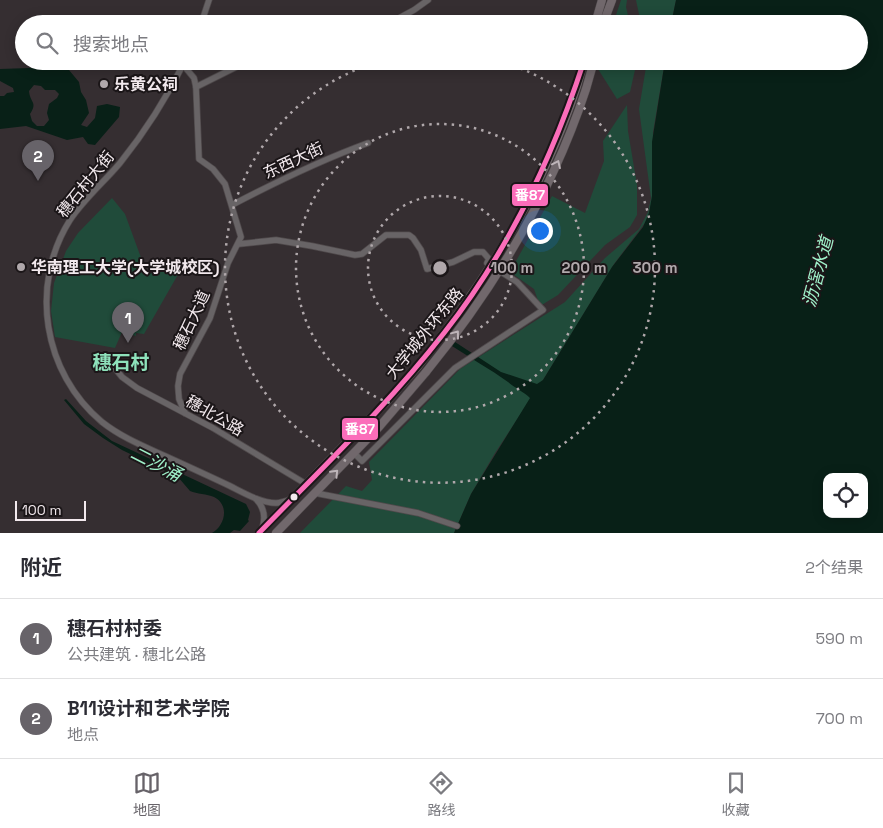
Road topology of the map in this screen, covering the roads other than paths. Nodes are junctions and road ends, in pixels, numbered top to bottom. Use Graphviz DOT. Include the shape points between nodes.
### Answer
graph roads {
  1 [pos="209,0"];
  2 [pos="428,0"];
  3 [pos="602,0"];
  4 [pos="612,0"];
  5 [pos="204,15"];
  6 [pos="405,15"];
  7 [pos="598,15"];
  8 [pos="606,15"];
  9 [pos="181,70"];
  10 [pos="189,70"];
  11 [pos="230,70"];
  12 [pos="581,70"];
  13 [pos="591,70"];
  14 [pos="196,87"];
  15 [pos="368,143"];
  16 [pos="232,205"];
  17 [pos="239,244"];
  18 [pos="114,367"];
  19 [pos="185,413"];
  20 [pos="354,453"];
  21 [pos="306,484"];
  22 [pos="315,493"];
  23 [pos="254,497"];
  24 [pos="292,498"];
  25 [pos="457,526"];
  26 [pos="260,532"];
  27 [pos="276,533"];
  1 -- 5 [label="street"];
  2 -- 6 [label="street"];
  3 -- 7 [label="main road"];
  4 -- 8 [label="main road"];
  9 -- 23 [label="street, 穗石村大街" via="141,135 80,208 62,236 48,279 48,328 68,383 102,422 133,441"];
  10 -- 14 [label="street"];
  11 -- 14 [label="street"];
  12 -- 21 [label="main road, 大学城外环东路, bridge" via="546,166 512,231 464,306 418,366"];
  20 -- 13 [label="main road, 大学城外环东路, one-way, bridge" via="426,372 484,295 525,228 560,157 574,126"];
  14 -- 16 [label="street" via="199,159 221,178"];
  15 -- 16 [label="street, 东西大街"];
  16 -- 17 [label="street" via="241,235"];
  17 -- 19 [label="street, 穗石大道" via="228,264 210,318 180,374 179,399"];
  17 -- 20 [label="street" via="276,240 349,255 362,254 386,235 409,235 421,250 427,269 480,251 489,260 487,263 520,284 543,310 451,371 362,461"];
  18 -- 19 [label="street, 穗北公路" via="137,388"];
  19 -- 21 [label="street, 穗北公路"];
  22 -- 20 [label="main road, 大学城外环东路, one-way"];
  21 -- 24 [label="main road, 大学城外环东路"];
  22 -- 25 [label="street" via="418,513"];
  22 -- 27 [label="main road, 大学城外环东路"];
  23 -- 24 [label="street, 穗石村大街" via="275,503"];
  23 -- 26 [label="street" via="264,512"];
  24 -- 26 [label="main road, 大学城外环东路"];
}
